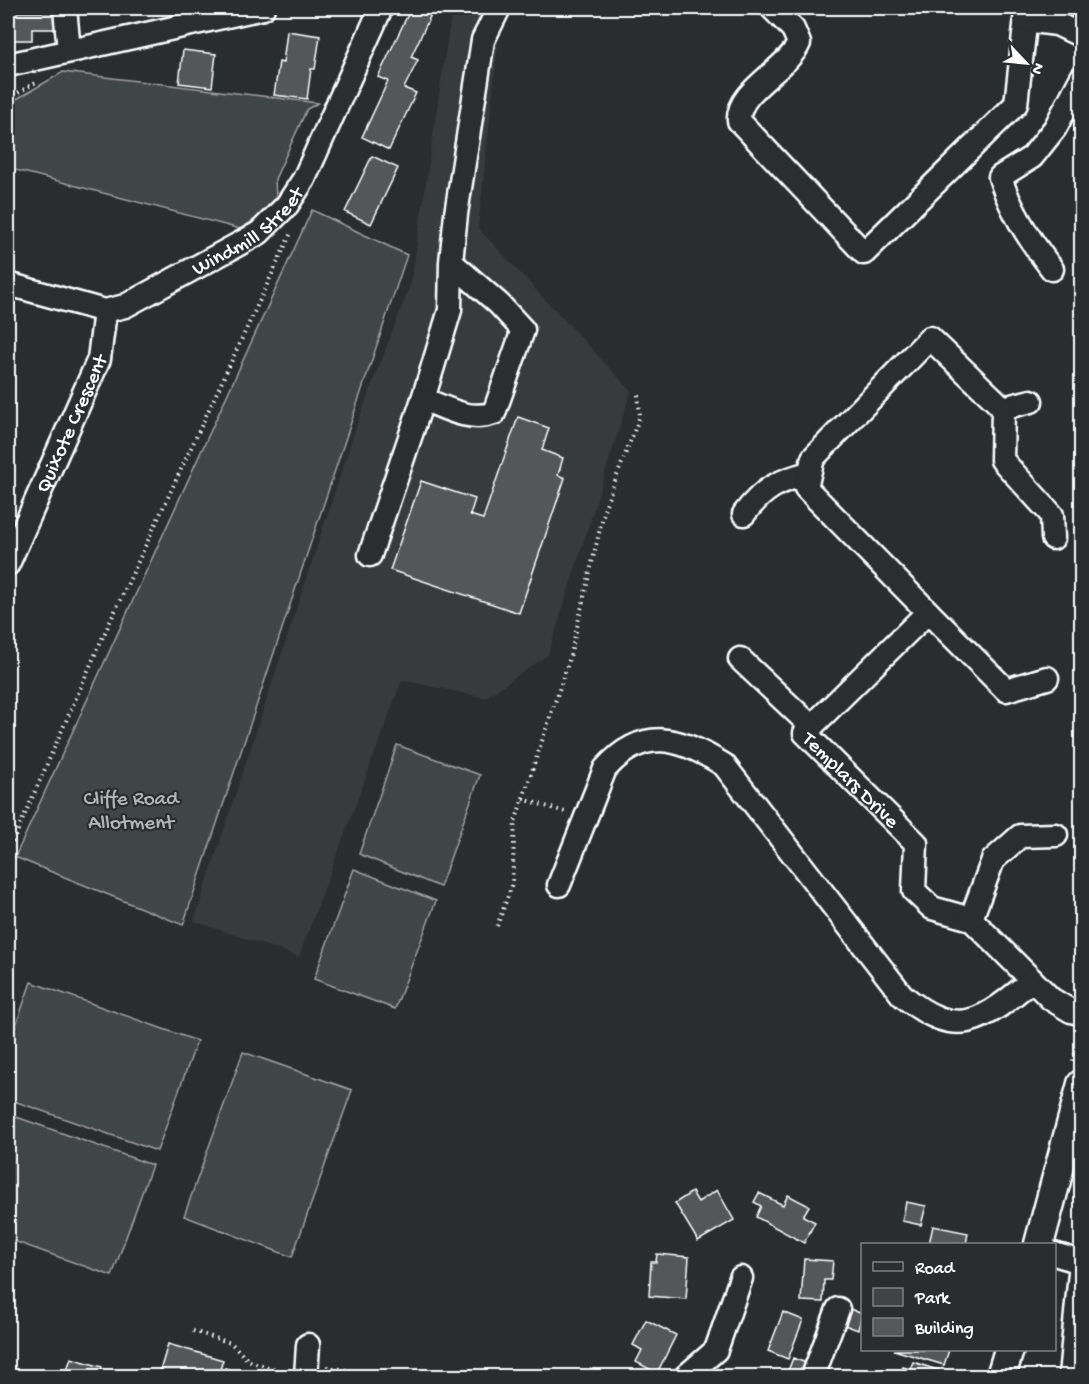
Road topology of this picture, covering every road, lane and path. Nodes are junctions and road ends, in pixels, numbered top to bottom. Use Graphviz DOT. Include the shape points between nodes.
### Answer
graph roads {
  1 [pos="65,8"];
  2 [pos="263,8"];
  3 [pos="381,8"];
  4 [pos="499,8"];
  5 [pos="772,8"];
  6 [pos="1026,14"];
  7 [pos="1082,36"];
  8 [pos="69,51"];
  9 [pos="8,65"];
  10 [pos="1082,77"];
  11 [pos="288,205"];
  12 [pos="451,262"];
  13 [pos="1052,269"];
  14 [pos="8,284"];
  15 [pos="105,311"];
  16 [pos="638,394"];
  17 [pos="423,399"];
  18 [pos="1031,401"];
  19 [pos="1003,408"];
  20 [pos="809,473"];
  21 [pos="744,514"];
  22 [pos="1053,538"];
  23 [pos="369,555"];
  24 [pos="8,564"];
  25 [pos="928,612"];
  26 [pos="740,659"];
  27 [pos="1047,678"];
  28 [pos="812,727"];
  29 [pos="523,799"];
  30 [pos="586,819"];
  31 [pos="1056,836"];
  32 [pos="8,854"];
  33 [pos="559,885"];
  34 [pos="970,919"];
  35 [pos="497,926"];
  36 [pos="1032,980"];
  37 [pos="1082,1014"];
  38 [pos="1082,1084"];
  39 [pos="1040,1243"];
  40 [pos="1056,1255"];
  41 [pos="1081,1262"];
  42 [pos="741,1278"];
  43 [pos="838,1309"];
  44 [pos="193,1331"];
  45 [pos="1009,1351"];
  46 [pos="302,1365"];
  47 [pos="385,1377"];
  48 [pos="686,1377"];
  49 [pos="813,1377"];
  50 [pos="1001,1377"];
  51 [pos="1070,1377"];
  1 -- 8 [label="street"];
  2 -- 8 [label="street"];
  3 -- 11 [label="street, Windmill Street" via="304,179"];
  4 -- 12 [label="street" via="483,40"];
  5 -- 6 [label="street" via="793,29 798,43 748,97 738,113 739,121 864,253 1016,104"];
  6 -- 7 [label="street"];
  8 -- 9 [label="street"];
  10 -- 13 [label="street" via="1055,128 1032,157 1000,177 1008,201"];
  11 -- 15 [label="street, Windmill Street" via="259,233 125,306"];
  11 -- 32 [label="path" via="294,226 102,639"];
  12 -- 17 [label="street" via="450,310"];
  12 -- 17 [label="street" via="523,330 494,413 471,417"];
  14 -- 15 [label="street"];
  15 -- 24 [label="street, Quixote Crescent" via="99,359"];
  16 -- 29 [label="path" via="640,416 605,507 570,657"];
  17 -- 23 [label="street"];
  18 -- 19 [label="street"];
  19 -- 20 [label="street" via="930,338 813,459"];
  19 -- 22 [label="street" via="1002,460 1052,516"];
  20 -- 21 [label="street" via="780,481"];
  20 -- 25 [label="street" via="806,488"];
  25 -- 27 [label="street" via="1006,690"];
  25 -- 28 [label="street, Templars Drive"];
  26 -- 28 [label="street"];
  28 -- 34 [label="street, Templars Drive" via="805,733 916,843 914,891 932,908"];
  29 -- 30 [label="path"];
  29 -- 35 [label="path" via="515,822 512,885"];
  30 -- 33 [label="street"];
  30 -- 36 [label="street" via="605,769 613,759 660,738 695,747 724,765 902,995 921,1011 948,1021 969,1023 995,1011"];
  31 -- 34 [label="street" via="1020,836 993,860"];
  34 -- 36 [label="street, Templars Drive"];
  36 -- 37 [label="street, Templars Drive" via="1051,999"];
  38 -- 39 [label="main road"];
  40 -- 41 [label="street"];
  41 -- 51 [label="street"];
  42 -- 48 [label="street" via="716,1350"];
  43 -- 49 [label="street"];
  44 -- 46 [label="path" via="231,1343 249,1361"];
  45 -- 50 [label="main road"];
  46 -- 47 [label="path"];
}
